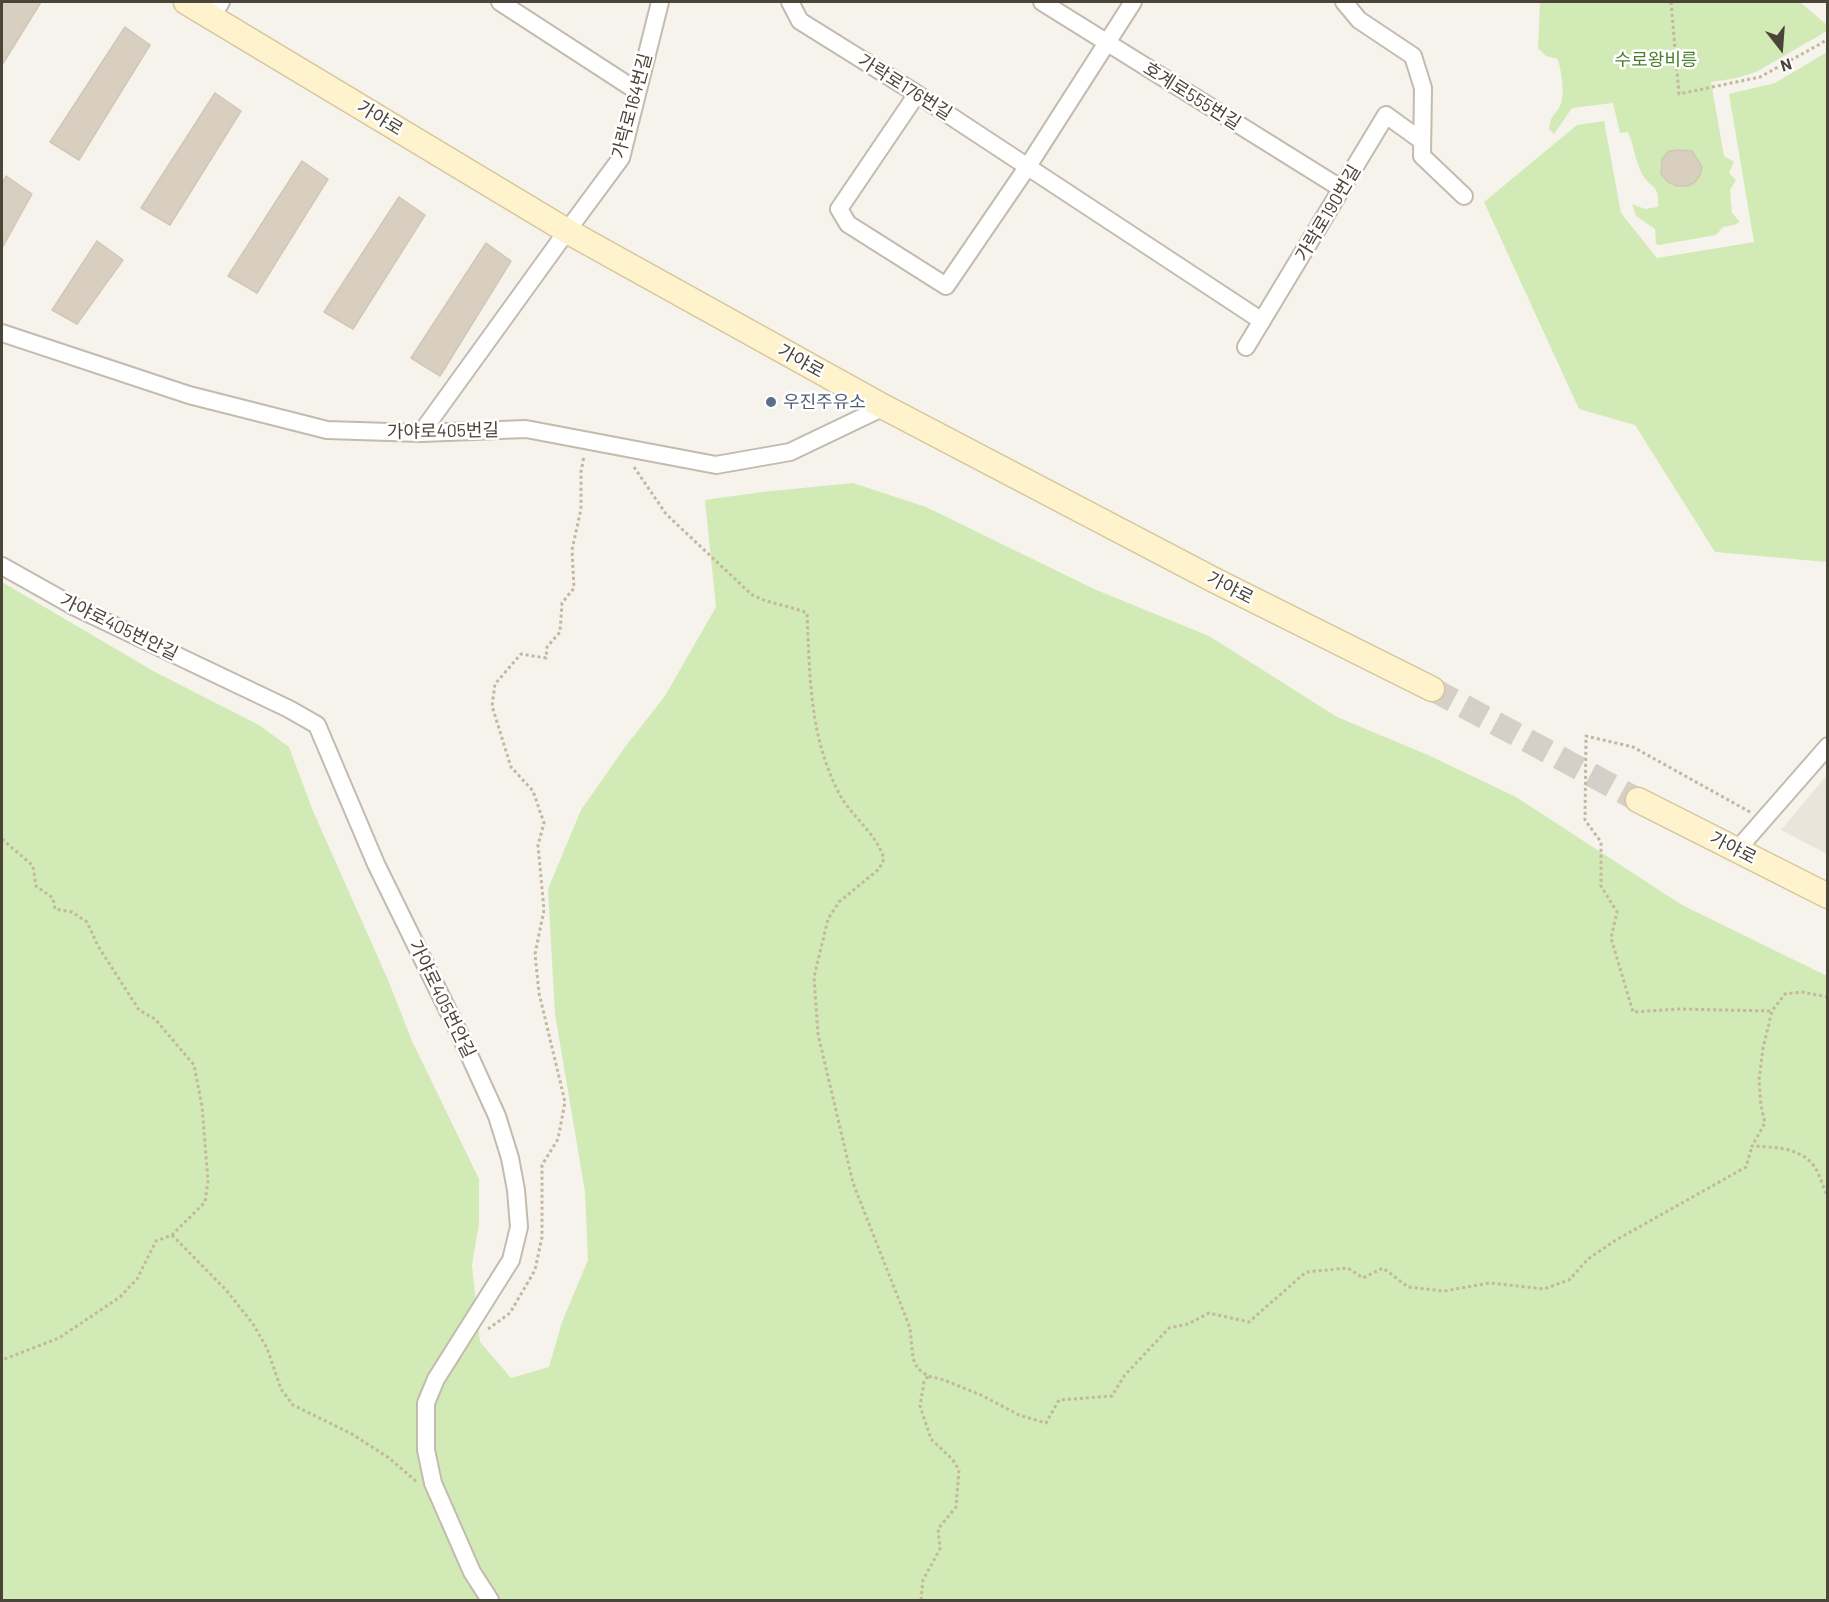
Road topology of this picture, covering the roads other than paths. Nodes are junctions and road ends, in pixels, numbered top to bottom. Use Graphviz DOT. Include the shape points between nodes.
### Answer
graph roads {
  1 [pos="186,2"];
  2 [pos="500,2"];
  3 [pos="660,2"];
  4 [pos="790,2"];
  5 [pos="1042,2"];
  6 [pos="1133,2"];
  7 [pos="1344,2"];
  8 [pos="216,9"];
  9 [pos="1107,43"];
  10 [pos="638,91"];
  11 [pos="917,94"];
  12 [pos="1422,141"];
  13 [pos="1028,166"];
  14 [pos="1342,189"];
  15 [pos="1464,196"];
  16 [pos="567,231"];
  17 [pos="1262,321"];
  18 [pos="2,333"];
  19 [pos="1246,347"];
  20 [pos="884,407"];
  21 [pos="422,433"];
  22 [pos="2,566"];
  23 [pos="1432,689"];
  24 [pos="1827,746"];
  25 [pos="1638,800"];
  26 [pos="1737,850"];
  27 [pos="1827,896"];
  28 [pos="490,1600"];
  1 -- 8 [label="main road, 가야로"];
  2 -- 10 [label="street"];
  3 -- 10 [label="street, 가락로164번길"];
  4 -- 11 [label="street, 가락로176번길" via="800,21"];
  5 -- 9 [label="street, 호계로555번길"];
  6 -- 9 [label="street"];
  7 -- 12 [label="street" via="1359,20 1413,56 1423,88"];
  8 -- 16 [label="main road, 가야로"];
  9 -- 13 [label="street"];
  9 -- 14 [label="street, 호계로555번길"];
  10 -- 16 [label="street, 가락로164번길" via="621,158"];
  11 -- 13 [label="street, 가락로176번길"];
  11 -- 13 [label="street" via="839,209 848,224 946,286"];
  12 -- 14 [label="street, 가락로190번길" via="1386,115"];
  12 -- 15 [label="street" via="1422,156"];
  13 -- 17 [label="street, 가락로176번길"];
  14 -- 17 [label="street, 가락로190번길"];
  16 -- 20 [label="main road, 가야로"];
  16 -- 21 [label="street, 가락로164번길"];
  17 -- 19 [label="street, 가락로190번길"];
  18 -- 21 [label="street, 가야로405번길" via="189,395 327,430"];
  20 -- 21 [label="street, 가야로405번길" via="790,452 716,465 526,429"];
  20 -- 23 [label="main road, 가야로"];
  22 -- 28 [label="street, 가야로405번안길" via="75,607 317,725 376,864 460,1035 510,1158 519,1227 511,1260 436,1379 426,1403 426,1450 433,1484 472,1572"];
  24 -- 26 [label="street"];
  25 -- 26 [label="main road, 가야로"];
  26 -- 27 [label="main road, 가야로"];
}
